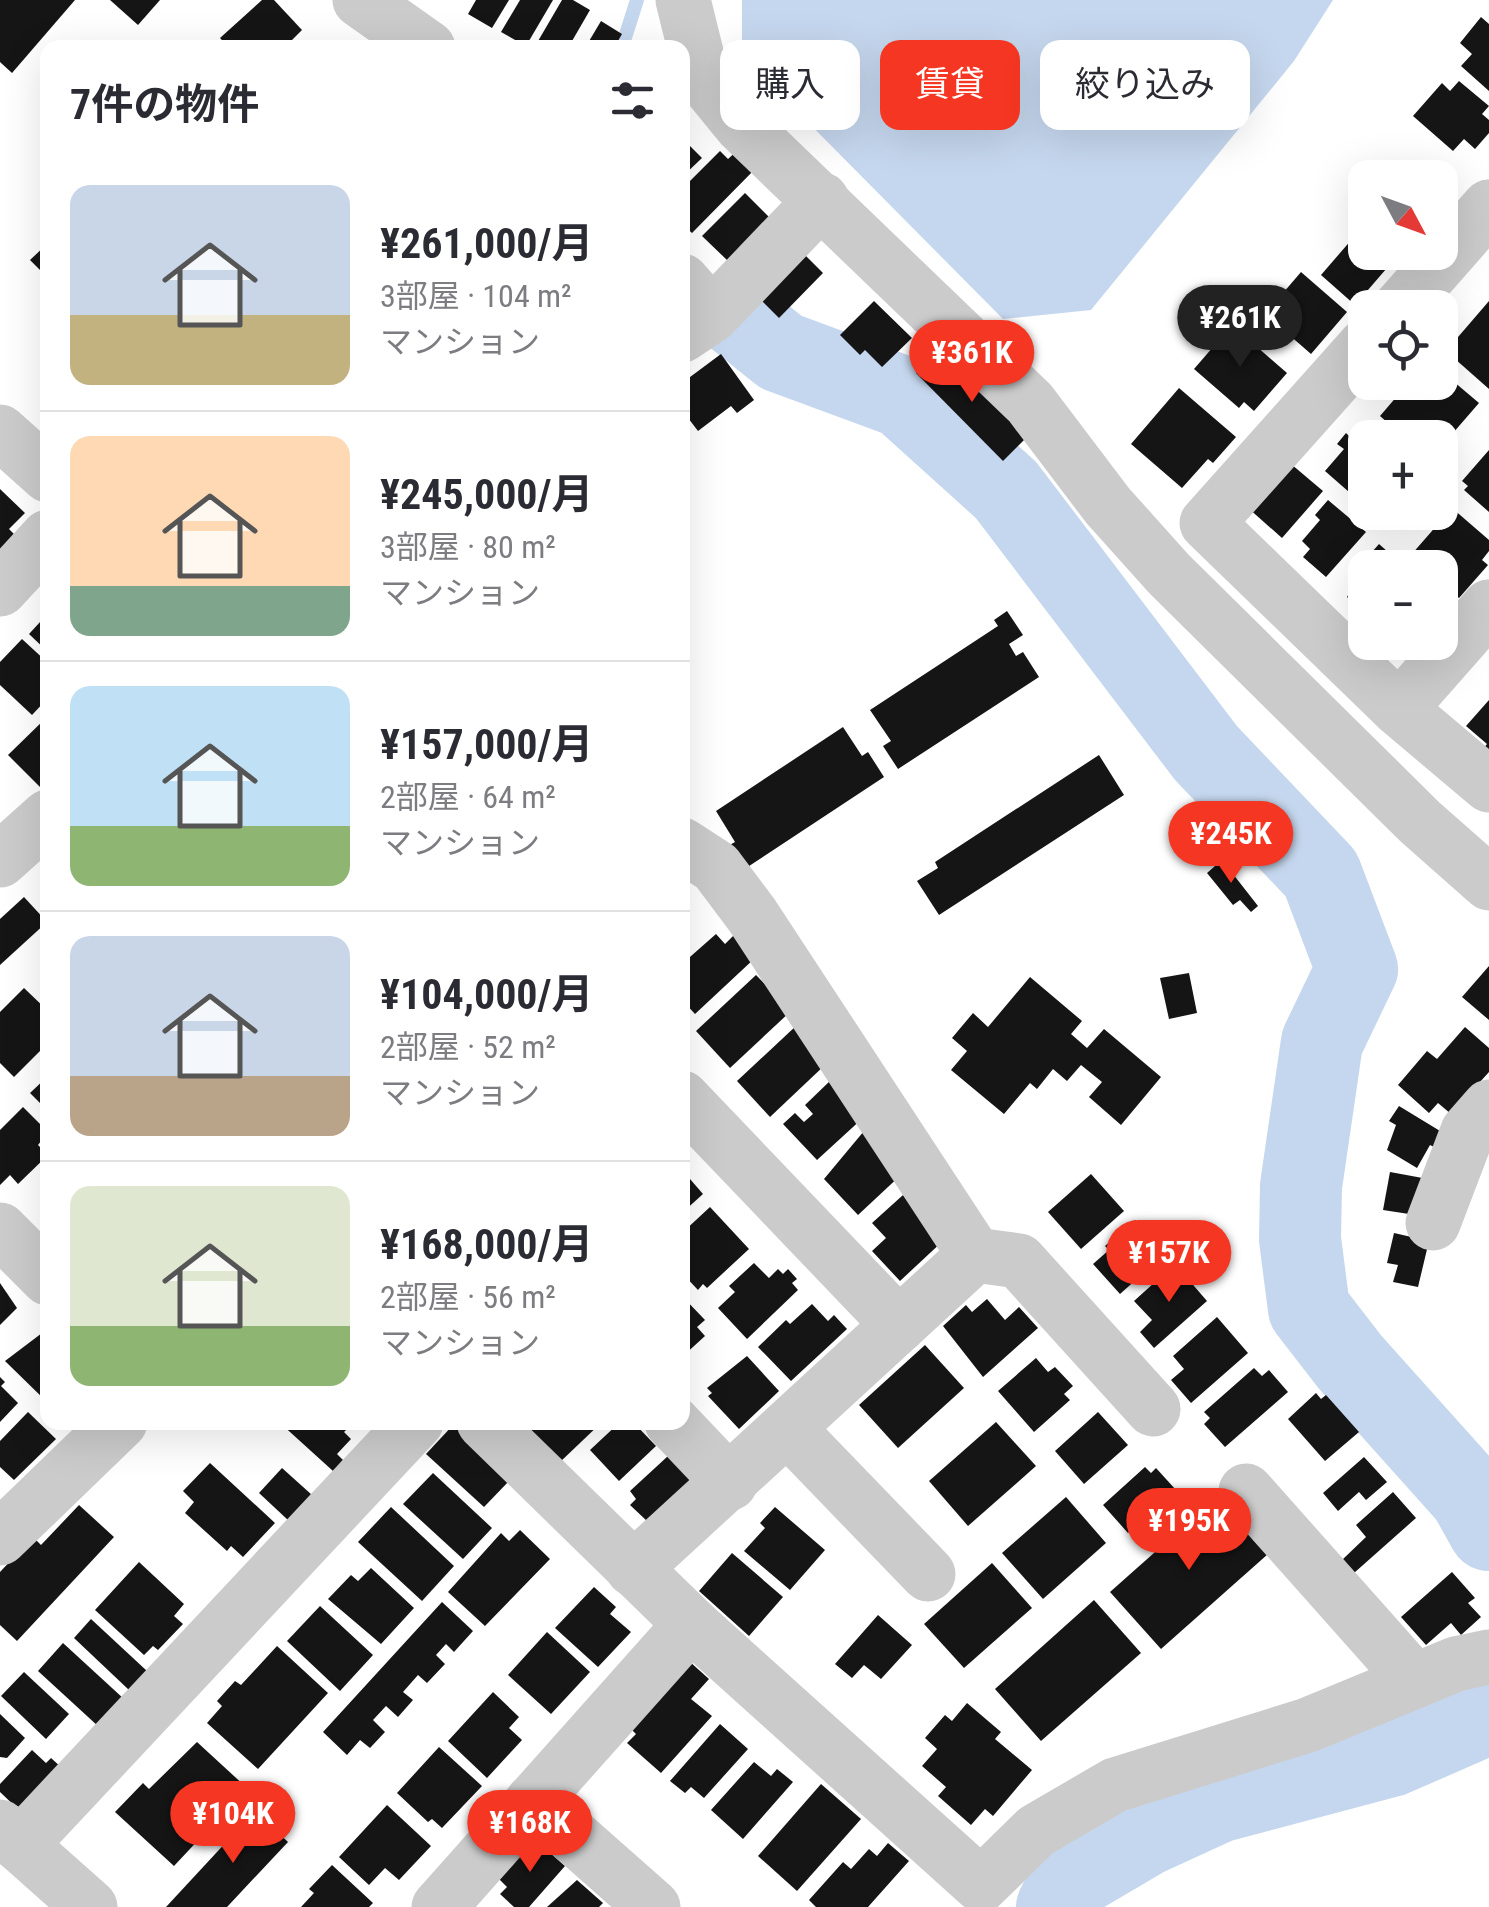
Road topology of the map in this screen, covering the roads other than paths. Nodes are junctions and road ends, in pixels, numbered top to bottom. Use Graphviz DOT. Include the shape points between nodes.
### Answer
graph roads {
  1 [pos="360,0"];
  2 [pos="683,0"];
  3 [pos="417,40"];
  4 [pos="822,200"];
  5 [pos="1489,208"];
  6 [pos="1416,290"];
  7 [pos="692,310"];
  8 [pos="1348,365"];
  9 [pos="0,432"];
  10 [pos="40,468"];
  11 [pos="40,545"];
  12 [pos="0,589"];
  13 [pos="1489,607"];
  14 [pos="1399,709"];
  15 [pos="1489,785"];
  16 [pos="690,850"];
  17 [pos="1489,883"];
  18 [pos="690,1106"];
  19 [pos="1489,1106"];
  20 [pos="1433,1223"];
  21 [pos="0,1230"];
  22 [pos="975,1254"];
  23 [pos="40,1270"];
  24 [pos="899,1325"];
  25 [pos="1152,1409"];
  26 [pos="112,1430"];
  27 [pos="408,1430"];
  28 [pos="492,1430"];
  29 [pos="680,1430"];
  30 [pos="789,1430"];
  31 [pos="730,1483"];
  32 [pos="1246,1491"];
  33 [pos="2,1534"];
  34 [pos="633,1568"];
  35 [pos="928,1574"];
  36 [pos="691,1624"];
  37 [pos="1489,1658"];
  38 [pos="1415,1681"];
  39 [pos="533,1801"];
  40 [pos="10,1836"];
  41 [pos="989,1896"];
  42 [pos="90,1907"];
  43 [pos="439,1907"];
  44 [pos="653,1907"];
  1 -- 3 [label="street"];
  2 -- 4 [label="street" via="702,77 742,126"];
  4 -- 7 [label="street"];
  4 -- 17 [label="street" via="1030,403 1169,574"];
  5 -- 6 [label="street"];
  8 -- 14 [label="street" via="1207,523"];
  9 -- 10 [label="street"];
  11 -- 12 [label="street"];
  13 -- 14 [label="street"];
  14 -- 15 [label="street"];
  16 -- 22 [label="street" via="716,867 752,915"];
  18 -- 24 [label="street"];
  19 -- 20 [label="street" via="1468,1131"];
  21 -- 23 [label="street"];
  22 -- 24 [label="street"];
  22 -- 25 [label="street" via="1019,1261"];
  24 -- 30 [label="street"];
  26 -- 33 [label="street"];
  27 -- 40 [label="street"];
  28 -- 34 [label="street"];
  29 -- 31 [label="street"];
  30 -- 31 [label="street"];
  30 -- 35 [label="street"];
  31 -- 34 [label="street"];
  32 -- 38 [label="street"];
  34 -- 36 [label="street"];
  36 -- 39 [label="street"];
  36 -- 41 [label="street"];
  37 -- 38 [label="street"];
  38 -- 41 [label="street" via="1291,1731 1115,1785 1036,1831"];
  39 -- 43 [label="street"];
  39 -- 44 [label="street"];
  40 -- 42 [label="street"];
}
